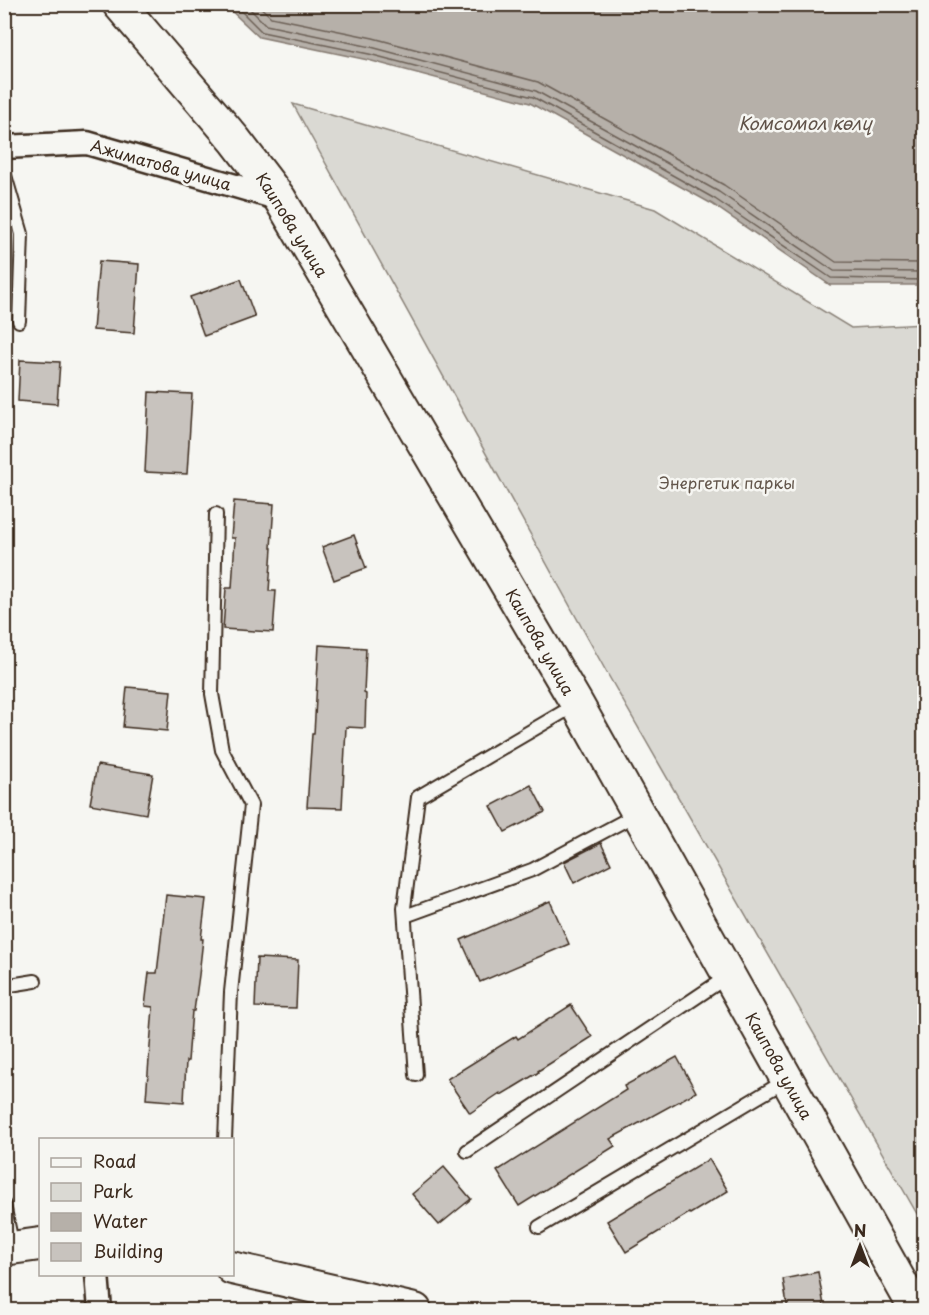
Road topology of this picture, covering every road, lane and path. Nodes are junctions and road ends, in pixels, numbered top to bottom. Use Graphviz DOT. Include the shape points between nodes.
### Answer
graph roads {
  1 [pos="119,4"];
  2 [pos="4,147"];
  3 [pos="4,172"];
  4 [pos="280,199"];
  5 [pos="20,321"];
  6 [pos="216,514"];
  7 [pos="577,704"];
  8 [pos="637,814"];
  9 [pos="405,916"];
  10 [pos="728,976"];
  11 [pos="34,981"];
  12 [pos="4,986"];
  13 [pos="416,1075"];
  14 [pos="786,1080"];
  15 [pos="225,1138"];
  16 [pos="467,1150"];
  17 [pos="4,1205"];
  18 [pos="539,1227"];
  19 [pos="19,1246"];
  20 [pos="234,1269"];
  21 [pos="97,1276"];
  22 [pos="350,1303"];
  23 [pos="100,1311"];
  24 [pos="415,1311"];
  25 [pos="916,1311"];
  1 -- 4 [label="main road, Каипова улица"];
  2 -- 4 [label="street, Ажиматова улица" via="87,143"];
  3 -- 5 [label="lane" via="22,234"];
  4 -- 7 [label="main road, Каипова улица"];
  6 -- 15 [label="lane" via="212,694 222,750 250,805 231,992"];
  7 -- 8 [label="main road, Каипова улица"];
  7 -- 9 [label="lane" via="418,797"];
  8 -- 9 [label="lane" via="532,870"];
  8 -- 10 [label="main road, Каипова улица"];
  9 -- 13 [label="lane"];
  10 -- 14 [label="main road, Каипова улица"];
  10 -- 16 [label="lane"];
  11 -- 12 [label="lane"];
  14 -- 18 [label="lane"];
  14 -- 25 [label="main road, Каипова улица"];
  17 -- 19 [label="lane"];
  20 -- 22 [label="main road"];
  21 -- 23 [label="street"];
  22 -- 24 [label="main road"];
}
